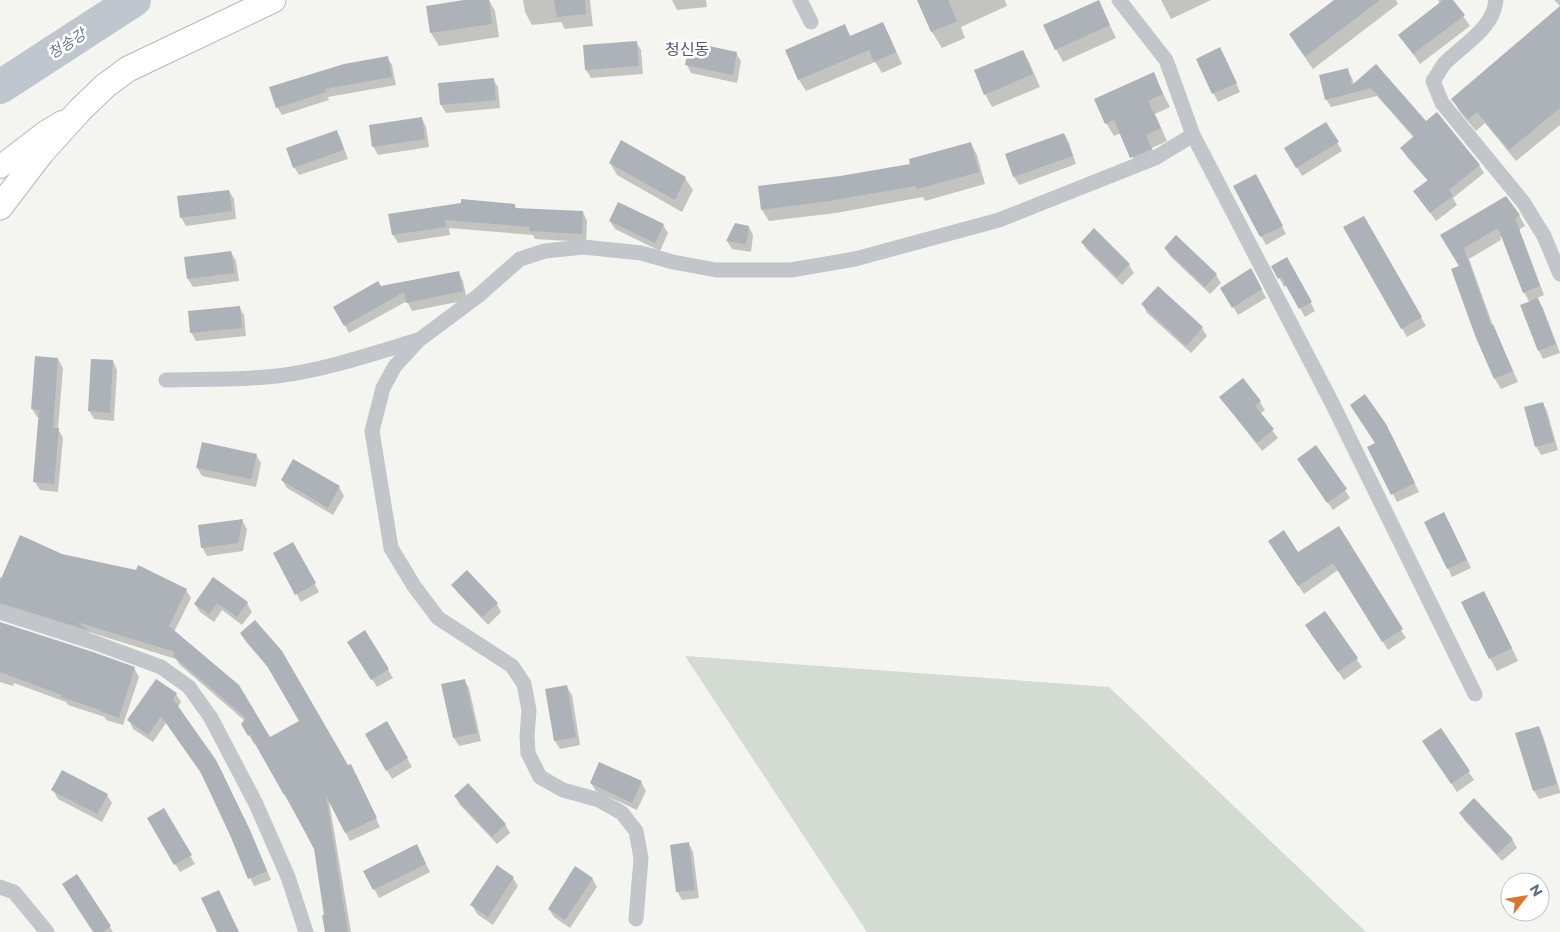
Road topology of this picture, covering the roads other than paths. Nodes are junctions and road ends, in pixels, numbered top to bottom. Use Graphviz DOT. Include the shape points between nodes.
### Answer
graph roads {
  1 [pos="273,0"];
  2 [pos="800,0"];
  3 [pos="1119,0"];
  4 [pos="1496,0"];
  5 [pos="811,22"];
  6 [pos="80,110"];
  7 [pos="1193,135"];
  8 [pos="0,167"];
  9 [pos="0,207"];
  10 [pos="1560,274"];
  11 [pos="419,340"];
  12 [pos="166,380"];
  13 [pos="0,612"];
  14 [pos="1475,694"];
  15 [pos="0,887"];
  16 [pos="636,919"];
  17 [pos="47,932"];
  18 [pos="306,932"];
  1 -- 6 [label="main road" via="128,69"];
  2 -- 5 [label="street"];
  3 -- 7 [label="street" via="1166,60"];
  4 -- 10 [label="street" via="1486,26 1443,66 1433,81 1442,103 1523,202 1544,236"];
  6 -- 8 [label="main road"];
  6 -- 9 [label="main road" via="42,152"];
  7 -- 11 [label="street" via="1155,158 999,220 855,259 791,270 716,270 641,253 583,247 545,251 520,260"];
  7 -- 14 [label="street" via="1332,403"];
  11 -- 12 [label="street" via="278,376"];
  11 -- 16 [label="street" via="395,366 387,381 372,431 391,548 438,618 512,666 524,684 529,710 528,754 540,776 563,790 599,800 622,813 636,831 641,858"];
  13 -- 18 [label="street" via="161,667 189,687 211,718 256,804 288,877"];
  15 -- 17 [label="street" via="14,892"];
}
